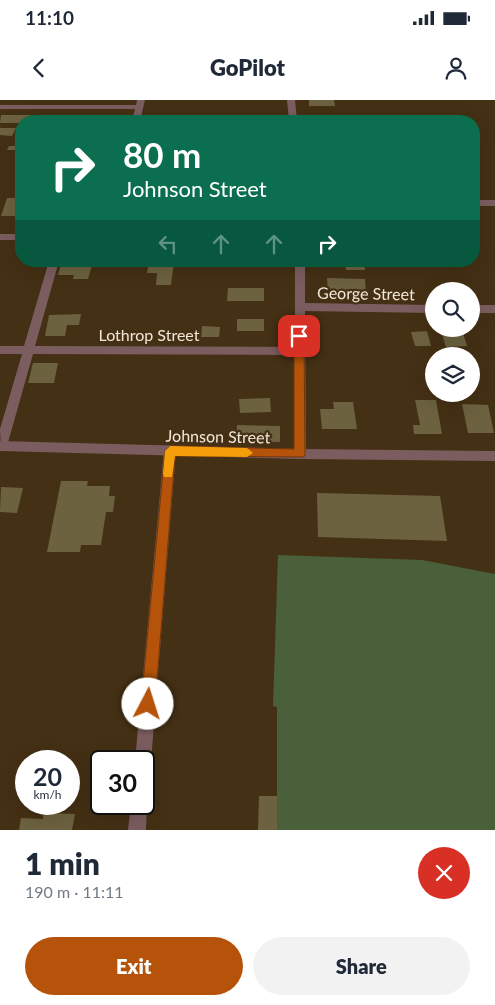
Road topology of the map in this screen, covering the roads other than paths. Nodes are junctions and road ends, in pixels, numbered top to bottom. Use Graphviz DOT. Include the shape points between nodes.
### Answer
graph roads {
  1 [pos="291,100"];
  2 [pos="140,104"];
  3 [pos="0,106"];
  4 [pos="292,115"];
  5 [pos="480,202"];
  6 [pos="495,203"];
  7 [pos="0,237"];
  8 [pos="15,237"];
  9 [pos="52,267"];
  10 [pos="300,267"];
  11 [pos="299,307"];
  12 [pos="425,308"];
  13 [pos="480,309"];
  14 [pos="495,309"];
  15 [pos="0,350"];
  16 [pos="29,350"];
  17 [pos="298,351"];
  18 [pos="1,446"];
  19 [pos="170,451"];
  20 [pos="300,454"];
  21 [pos="495,456"];
  22 [pos="144,750"];
  23 [pos="139,815"];
  24 [pos="137,830"];
  1 -- 4 [label="street"];
  2 -- 3 [label="street"];
  5 -- 6 [label="street"];
  7 -- 8 [label="street"];
  9 -- 16 [label="street"];
  10 -- 11 [label="street"];
  11 -- 12 [label="street, George Street"];
  11 -- 17 [label="street"];
  13 -- 14 [label="street"];
  15 -- 16 [label="street, Lothrop Street"];
  16 -- 17 [label="street, Lothrop Street"];
  16 -- 18 [label="street"];
  17 -- 20 [label="street"];
  18 -- 19 [label="street, Johnson Street"];
  19 -- 20 [label="street, Johnson Street"];
  19 -- 22 [label="street"];
  20 -- 21 [label="street, Johnson Street"];
  23 -- 24 [label="street"];
}
